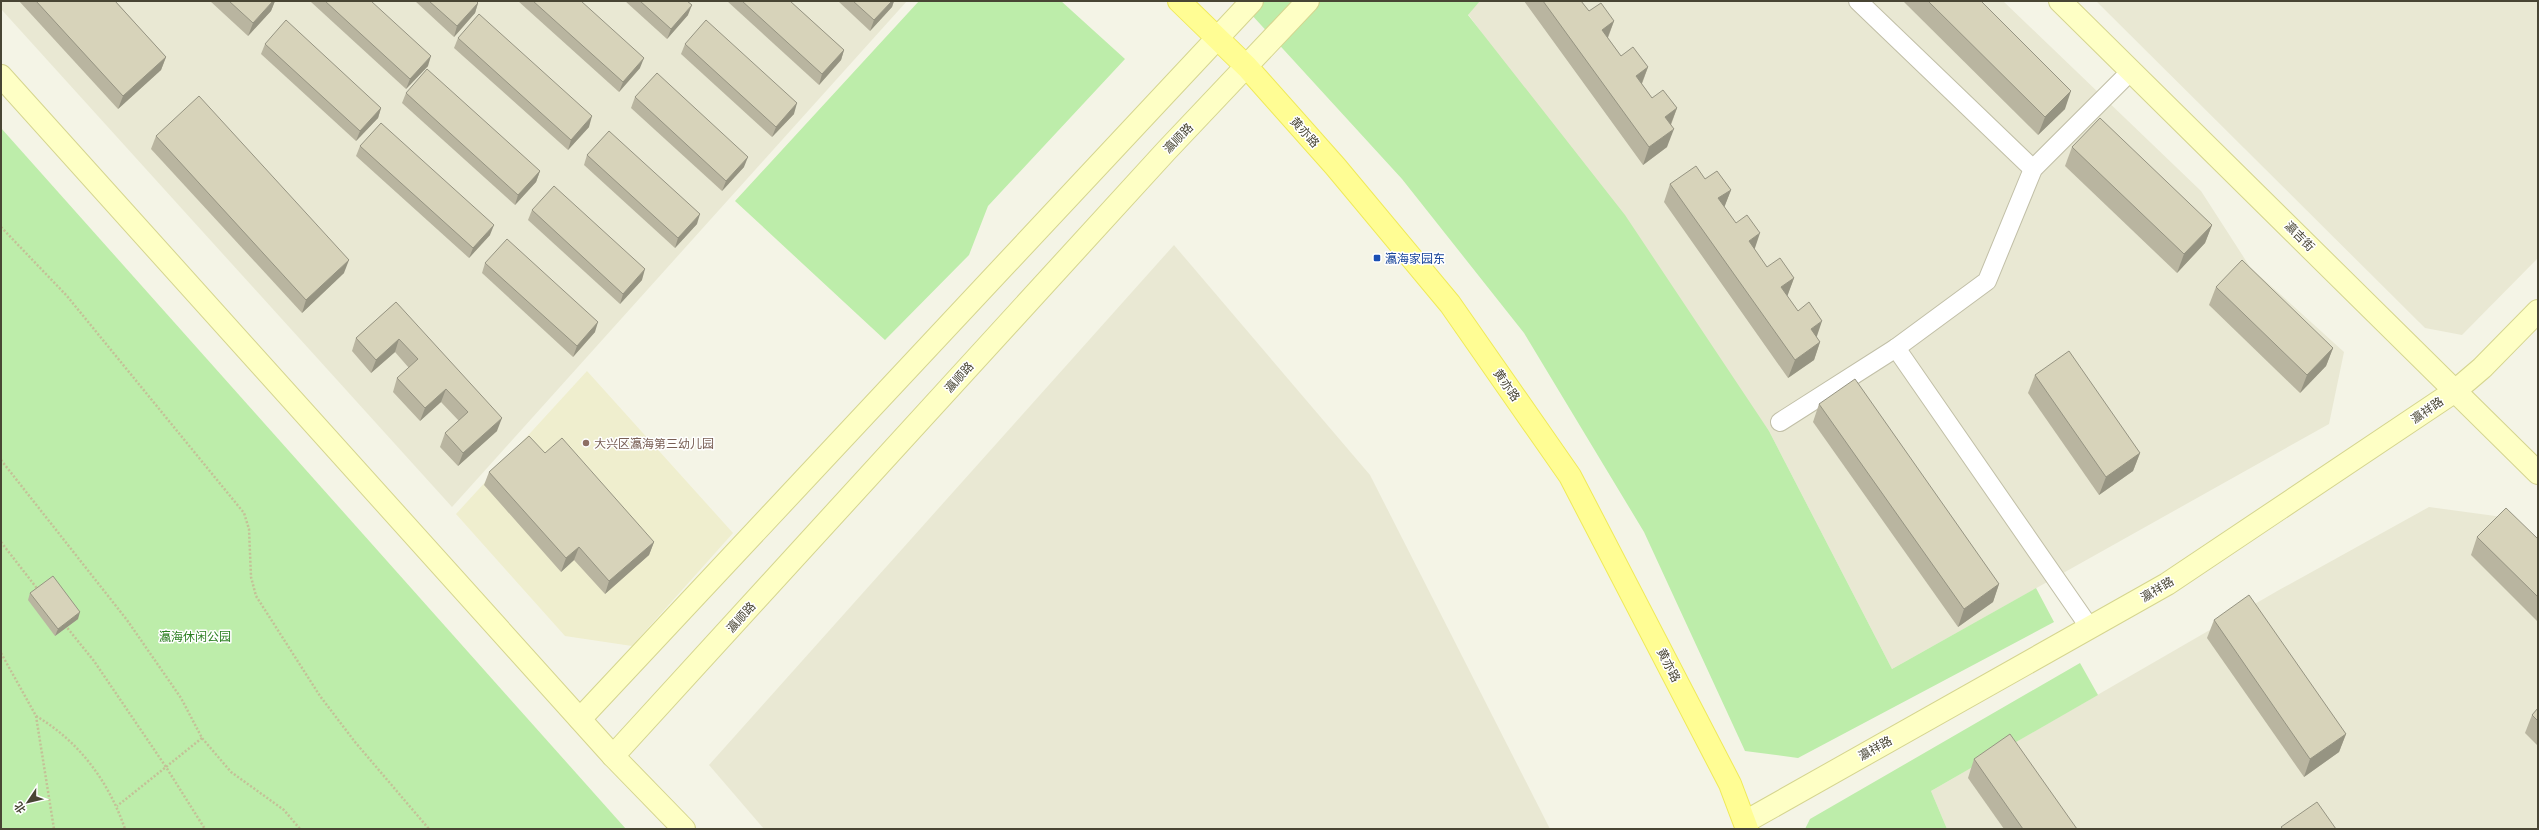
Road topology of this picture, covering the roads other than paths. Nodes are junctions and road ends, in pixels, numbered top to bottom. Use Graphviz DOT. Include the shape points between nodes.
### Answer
graph roads {
  1 [pos="1179,1"];
  2 [pos="1252,1"];
  3 [pos="1308,1"];
  4 [pos="1858,1"];
  5 [pos="2060,1"];
  6 [pos="1219,38"];
  7 [pos="1247,68"];
  8 [pos="2132,70"];
  9 [pos="1,76"];
  10 [pos="2033,169"];
  11 [pos="2538,311"];
  12 [pos="1896,348"];
  13 [pos="2455,391"];
  14 [pos="1780,422"];
  15 [pos="2538,473"];
  16 [pos="2090,628"];
  17 [pos="580,719"];
  18 [pos="613,756"];
  19 [pos="1746,825"];
  20 [pos="684,829"];
  1 -- 6 [label="main road, 黄亦路"];
  2 -- 6 [label="street"];
  3 -- 7 [label="street, 瀛顺路"];
  4 -- 10 [label="street"];
  5 -- 8 [label="street, 瀛吉街"];
  6 -- 7 [label="main road, 黄亦路"];
  6 -- 17 [label="street"];
  7 -- 18 [label="street, 瀛顺路" via="1161,157"];
  7 -- 19 [label="main road, 黄亦路" via="1335,166 1450,304 1570,476 1730,784"];
  8 -- 10 [label="street"];
  8 -- 13 [label="street, 瀛吉街"];
  9 -- 17 [label="street"];
  10 -- 12 [label="street" via="1988,281"];
  11 -- 13 [label="street, 瀛祥路" via="2482,368"];
  12 -- 14 [label="street"];
  12 -- 16 [label="street"];
  13 -- 15 [label="street, 瀛吉街"];
  13 -- 16 [label="street, 瀛祥路" via="2167,584"];
  16 -- 19 [label="street, 瀛祥路"];
  17 -- 18 [label="street"];
  18 -- 20 [label="street"];
}
